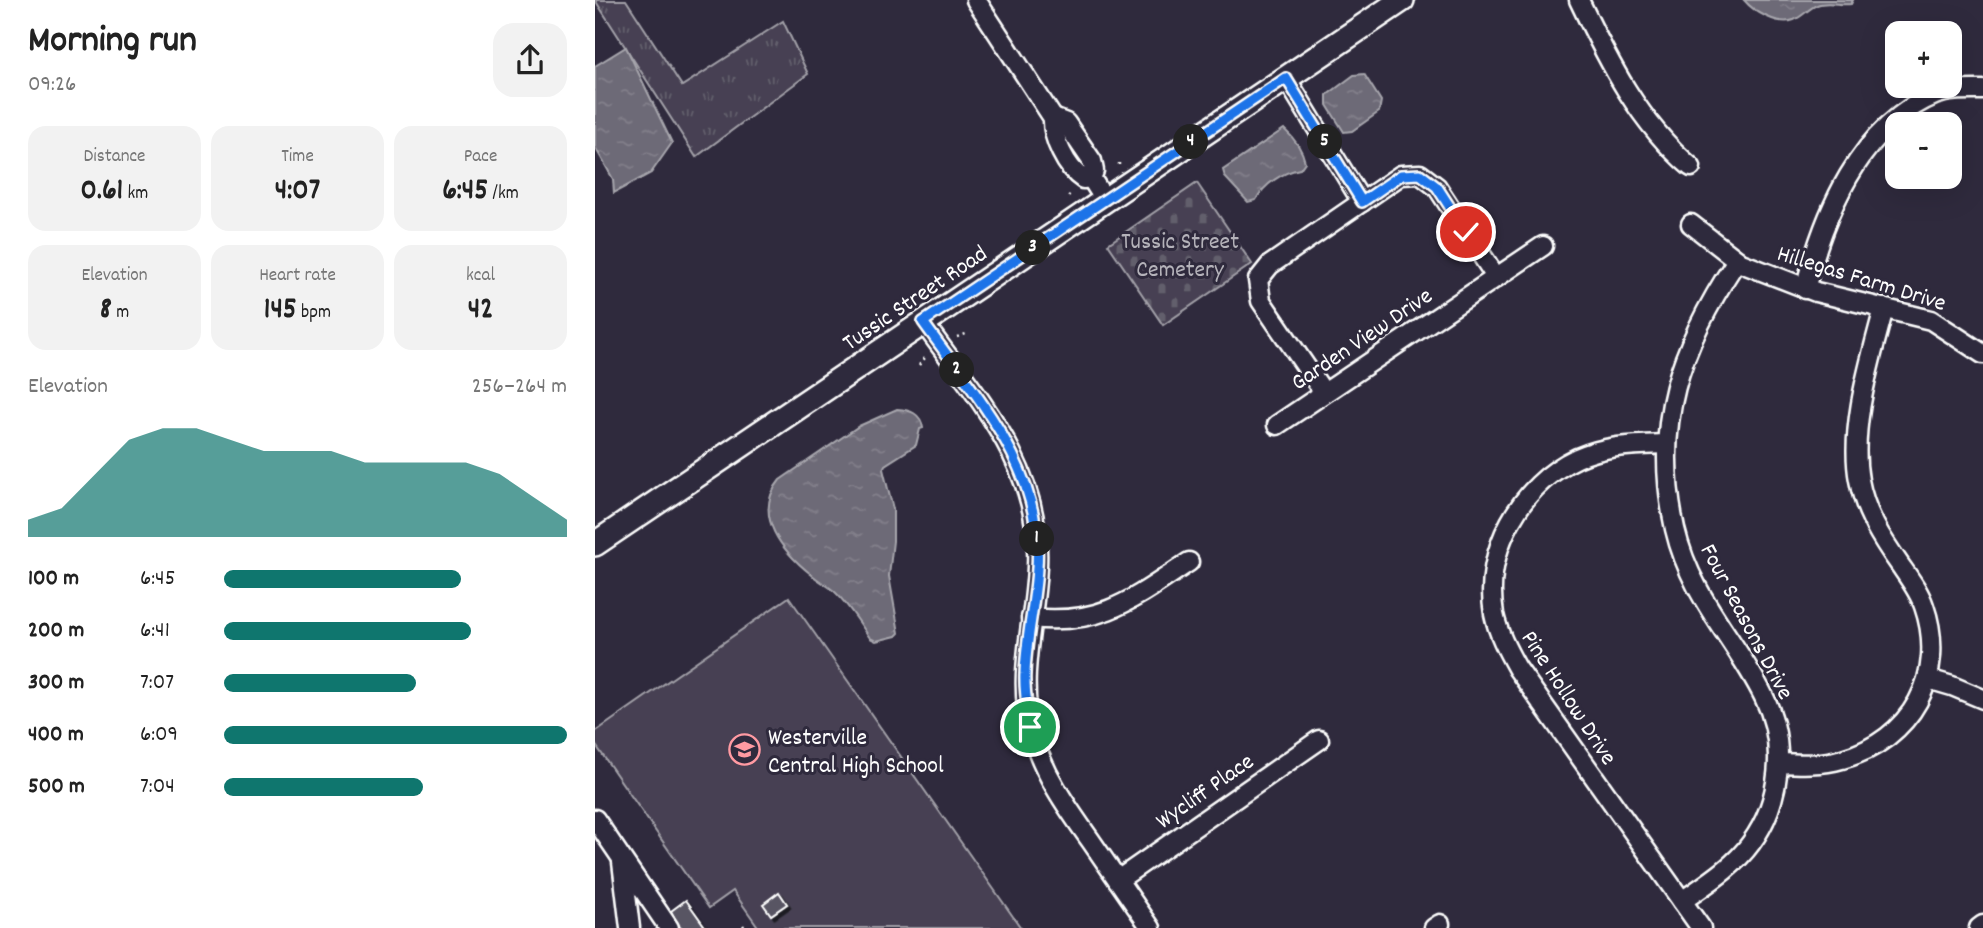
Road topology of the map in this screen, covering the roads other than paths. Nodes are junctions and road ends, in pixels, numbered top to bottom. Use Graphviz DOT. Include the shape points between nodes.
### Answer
graph roads {
  1 [pos="976,0"];
  2 [pos="1402,0"];
  3 [pos="1579,0"];
  4 [pos="1286,78"];
  5 [pos="1983,90"];
  6 [pos="1691,167"];
  7 [pos="1105,200"];
  8 [pos="1362,202"];
  9 [pos="1691,224"];
  10 [pos="1543,246"];
  11 [pos="1737,260"];
  12 [pos="1496,277"];
  13 [pos="1805,289"];
  14 [pos="1884,307"];
  15 [pos="923,322"];
  16 [pos="1983,354"];
  17 [pos="1324,393"];
  18 [pos="1277,425"];
  19 [pos="1666,444"];
  20 [pos="595,544"];
  21 [pos="1189,562"];
  22 [pos="1031,618"];
  23 [pos="1929,679"];
  24 [pos="1983,699"];
  25 [pos="1319,740"];
  26 [pos="1779,763"];
  27 [pos="595,819"];
  28 [pos="621,858"];
  29 [pos="1118,880"];
  30 [pos="1682,901"];
  31 [pos="1983,925"];
  32 [pos="630,928"];
  33 [pos="669,928"];
  34 [pos="1151,928"];
  35 [pos="1701,928"];
  36 [pos="1979,928"];
  1 -- 7 [label="street" via="1053,118 1055,138 1076,174 1091,178"];
  2 -- 4 [label="main road, Tussic Street Road"];
  3 -- 6 [label="street" via="1636,106"];
  4 -- 7 [label="main road, Tussic Street Road"];
  4 -- 8 [label="street"];
  5 -- 13 [label="street" via="1936,95 1892,123 1867,149 1832,206"];
  7 -- 15 [label="main road, Tussic Street Road"];
  8 -- 12 [label="street" via="1401,175 1420,174 1437,187"];
  8 -- 17 [label="street" via="1270,265 1258,280 1261,301"];
  9 -- 11 [label="street, Hillegas Farm Drive"];
  10 -- 12 [label="street, Garden View Drive"];
  11 -- 13 [label="street, Hillegas Farm Drive"];
  11 -- 19 [label="street, Four Seasons Drive" via="1688,345"];
  12 -- 17 [label="street, Garden View Drive"];
  13 -- 14 [label="street, Hillegas Farm Drive"];
  14 -- 16 [label="street, Hillegas Farm Drive" via="1931,320"];
  14 -- 23 [label="street" via="1860,415 1856,458 1871,520 1923,604 1931,638"];
  15 -- 20 [label="main road, Tussic Street Road"];
  15 -- 22 [label="street" via="1002,434 1022,471 1038,545"];
  17 -- 18 [label="street, Garden View Drive"];
  19 -- 26 [label="street, Four Seasons Drive" via="1675,530 1684,557 1711,614 1764,697 1776,733"];
  19 -- 30 [label="street, Pine Hollow Drive" via="1600,450 1544,479 1506,530 1493,590 1497,628 1517,668"];
  21 -- 22 [label="street" via="1113,610 1073,620"];
  22 -- 29 [label="street" via="1025,686 1037,750 1058,794"];
  23 -- 24 [label="street"];
  23 -- 26 [label="street" via="1899,728 1873,747 1839,760"];
  25 -- 29 [label="street, Wycliff Place"];
  26 -- 30 [label="street, Four Seasons Drive" via="1773,796 1751,843 1718,876"];
  27 -- 28 [label="street"];
  28 -- 32 [label="street"];
  28 -- 33 [label="street"];
  29 -- 34 [label="street"];
  30 -- 35 [label="street, Pine Hollow Drive"];
  31 -- 36 [label="street"];
}
